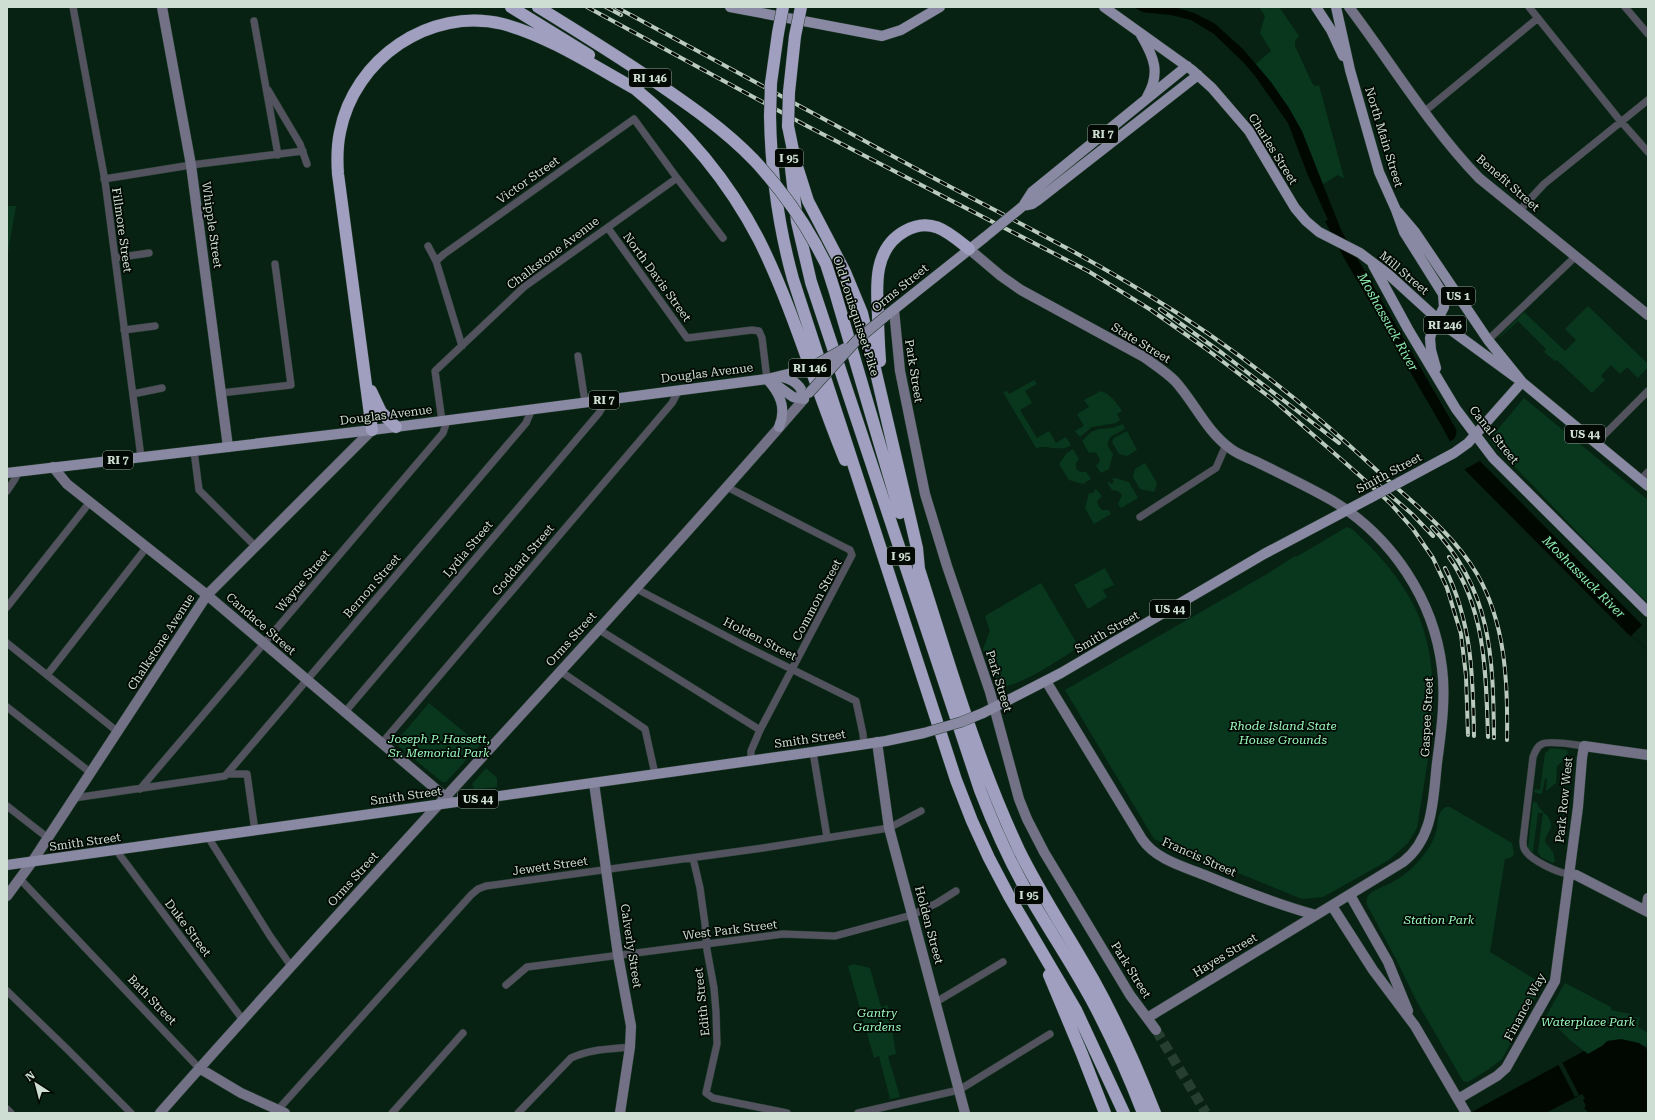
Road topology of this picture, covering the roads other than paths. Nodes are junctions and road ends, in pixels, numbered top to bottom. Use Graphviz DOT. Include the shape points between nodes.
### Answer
graph roads {
  1 [pos="73,7"];
  2 [pos="162,7"];
  3 [pos="511,7"];
  4 [pos="538,7"];
  5 [pos="730,7"];
  6 [pos="784,7"];
  7 [pos="801,7"];
  8 [pos="940,7"];
  9 [pos="1104,7"];
  10 [pos="1316,7"];
  11 [pos="1336,7"];
  12 [pos="1349,7"];
  13 [pos="1529,7"];
  14 [pos="1625,7"];
  15 [pos="1112,11"];
  16 [pos="1538,18"];
  17 [pos="254,21"];
  18 [pos="1139,32"];
  19 [pos="1648,34"];
  20 [pos="1187,66"];
  21 [pos="1350,70"];
  22 [pos="1198,75"];
  23 [pos="266,86"];
  24 [pos="639,91"];
  25 [pos="1144,100"];
  26 [pos="1648,100"];
  27 [pos="1425,111"];
  28 [pos="1621,121"];
  29 [pos="788,126"];
  30 [pos="303,151"];
  31 [pos="1648,152"];
  32 [pos="278,154"];
  33 [pos="306,164"];
  34 [pos="191,165"];
  35 [pos="677,178"];
  36 [pos="104,179"];
  37 [pos="1023,206"];
  38 [pos="1396,210"];
  39 [pos="1519,211"];
  40 [pos="608,228"];
  41 [pos="723,238"];
  42 [pos="1344,245"];
  43 [pos="428,246"];
  44 [pos="970,249"];
  45 [pos="149,253"];
  46 [pos="1576,256"];
  47 [pos="115,258"];
  48 [pos="436,261"];
  49 [pos="1372,263"];
  50 [pos="275,264"];
  51 [pos="890,313"];
  52 [pos="1648,315"];
  53 [pos="1438,319"];
  54 [pos="155,326"];
  55 [pos="124,330"];
  56 [pos="857,340"];
  57 [pos="1488,340"];
  58 [pos="462,346"];
  59 [pos="578,356"];
  60 [pos="364,371"];
  61 [pos="778,376"];
  62 [pos="767,379"];
  63 [pos="1522,382"];
  64 [pos="162,388"];
  65 [pos="1444,388"];
  66 [pos="679,390"];
  67 [pos="1648,392"];
  68 [pos="221,393"];
  69 [pos="133,394"];
  70 [pos="806,396"];
  71 [pos="881,396"];
  72 [pos="607,399"];
  73 [pos="585,402"];
  74 [pos="532,409"];
  75 [pos="444,421"];
  76 [pos="396,427"];
  77 [pos="779,427"];
  78 [pos="372,430"];
  79 [pos="1472,439"];
  80 [pos="1596,443"];
  81 [pos="1226,445"];
  82 [pos="228,447"];
  83 [pos="194,451"];
  84 [pos="142,457"];
  85 [pos="53,467"];
  86 [pos="19,471"];
  87 [pos="1648,472"];
  88 [pos="7,473"];
  89 [pos="1644,483"];
  90 [pos="727,487"];
  91 [pos="7,491"];
  92 [pos="90,502"];
  93 [pos="1346,510"];
  94 [pos="1140,517"];
  95 [pos="874,529"];
  96 [pos="256,547"];
  97 [pos="146,548"];
  98 [pos="918,569"];
  99 [pos="635,588"];
  100 [pos="207,595"];
  101 [pos="7,607"];
  102 [pos="1648,612"];
  103 [pos="598,629"];
  104 [pos="264,643"];
  105 [pos="7,644"];
  106 [pos="792,670"];
  107 [pos="560,671"];
  108 [pos="47,675"];
  109 [pos="306,680"];
  110 [pos="1046,681"];
  111 [pos="7,706"];
  112 [pos="994,708"];
  113 [pos="345,712"];
  114 [pos="760,730"];
  115 [pos="118,732"];
  116 [pos="877,742"];
  117 [pos="382,743"];
  118 [pos="864,744"];
  119 [pos="1584,746"];
  120 [pos="813,752"];
  121 [pos="1648,755"];
  122 [pos="750,760"];
  123 [pos="91,773"];
  124 [pos="655,774"];
  125 [pos="226,775"];
  126 [pos="594,783"];
  127 [pos="140,789"];
  128 [pos="74,798"];
  129 [pos="445,801"];
  130 [pos="7,806"];
  131 [pos="921,811"];
  132 [pos="889,828"];
  133 [pos="255,830"];
  134 [pos="208,837"];
  135 [pos="827,837"];
  136 [pos="48,838"];
  137 [pos="116,850"];
  138 [pos="693,858"];
  139 [pos="32,862"];
  140 [pos="7,866"];
  141 [pos="606,869"];
  142 [pos="1568,874"];
  143 [pos="20,879"];
  144 [pos="956,891"];
  145 [pos="1350,895"];
  146 [pos="7,896"];
  147 [pos="1648,898"];
  148 [pos="1332,906"];
  149 [pos="1647,911"];
  150 [pos="912,915"];
  151 [pos="1316,915"];
  152 [pos="1032,935"];
  153 [pos="707,944"];
  154 [pos="618,955"];
  155 [pos="1003,962"];
  156 [pos="291,966"];
  157 [pos="506,985"];
  158 [pos="7,991"];
  159 [pos="936,1002"];
  160 [pos="1147,1018"];
  161 [pos="243,1020"];
  162 [pos="1415,1026"];
  163 [pos="1156,1030"];
  164 [pos="463,1033"];
  165 [pos="1050,1034"];
  166 [pos="630,1047"];
  167 [pos="199,1068"];
  168 [pos="959,1090"];
  169 [pos="1458,1099"];
  170 [pos="7,1109"];
  171 [pos="279,1112"];
  172 [pos="11,1113"];
  173 [pos="131,1113"];
  174 [pos="160,1113"];
  175 [pos="392,1113"];
  176 [pos="518,1113"];
  177 [pos="620,1113"];
  178 [pos="787,1113"];
  179 [pos="858,1113"];
  180 [pos="965,1113"];
  181 [pos="1105,1113"];
  182 [pos="1124,1113"];
  183 [pos="1143,1113"];
  184 [pos="1156,1113"];
  185 [pos="1466,1113"];
  1 -- 36 [label="street, Fillmore Street"];
  2 -- 34 [label="street, Whipple Street"];
  3 -- 24 [label="highway, RI 146" via="592,57"];
  4 -- 98 [label="highway, Old Louisquisset Pike / RI 146, bridge" via="697,110 754,160 786,198 816,245 831,278"];
  5 -- 8 [label="main road" via="872,35 889,35"];
  6 -- 95 [label="highway, I 95, bridge" via="771,82 774,192 785,250 801,307"];
  7 -- 29 [label="highway, I 95, bridge" via="795,36"];
  9 -- 15 [label="main road, Charles Street / RI 246"];
  10 -- 21 [label="main road, North Main Street / US 1" via="1331,30"];
  11 -- 21 [label="main road, North Main Street / US 1"];
  12 -- 27 [label="street, Benefit Street"];
  13 -- 16 [label="street"];
  14 -- 19 [label="street"];
  15 -- 18 [label="main road, Charles Street / RI 246"];
  16 -- 27 [label="street"];
  16 -- 28 [label="street"];
  17 -- 23 [label="street"];
  18 -- 20 [label="main road, Charles Street / RI 246"];
  18 -- 25 [label="main road" via="1151,54 1155,70 1152,86"];
  20 -- 22 [label="main road, Charles Street / RI 246"];
  20 -- 25 [label="main road, Orms Street / RI 7"];
  21 -- 38 [label="main road, North Main Street / US 1" via="1378,168"];
  22 -- 37 [label="main road, Orms Street / RI 7" via="1038,200"];
  22 -- 42 [label="main road, Charles Street / RI 246" via="1249,131 1300,216 1316,229"];
  23 -- 30 [label="street"];
  23 -- 32 [label="street"];
  24 -- 60 [label="highway" via="538,37 510,26 488,22 457,22 426,30 398,44 379,59 360,82 349,102 340,131 337,153"];
  24 -- 95 [label="highway, RI 146" via="671,120 705,157 755,233 781,291 825,412"];
  25 -- 37 [label="main road, Orms Street / RI 7" via="1032,192"];
  26 -- 28 [label="street"];
  27 -- 39 [label="street, Benefit Street" via="1464,163"];
  28 -- 31 [label="street"];
  28 -- 39 [label="street" via="1544,184"];
  29 -- 71 [label="highway" via="808,201 845,272 862,313"];
  29 -- 183 [label="highway, I 95" via="794,203 807,269 974,776 1009,858 1095,1007"];
  30 -- 32 [label="street"];
  30 -- 33 [label="street"];
  32 -- 34 [label="street"];
  34 -- 36 [label="street"];
  34 -- 68 [label="street, Whipple Street"];
  35 -- 40 [label="street, Chalkstone Avenue"];
  35 -- 41 [label="street"];
  35 -- 48 [label="street, Victor Street" via="634,119"];
  36 -- 47 [label="street, Fillmore Street"];
  37 -- 44 [label="main road, Orms Street / RI 7, bridge"];
  38 -- 53 [label="main road, North Main Street / US 1" via="1404,232 1443,292 1444,305"];
  38 -- 57 [label="main road, North Main Street / US 1" via="1415,232"];
  39 -- 46 [label="street, Benefit Street"];
  40 -- 58 [label="street, Chalkstone Avenue" via="524,287"];
  40 -- 62 [label="street, North Davis Street" via="687,338 759,331"];
  42 -- 49 [label="main road, Mill Street / RI 246"];
  43 -- 48 [label="street"];
  44 -- 51 [label="main road, Orms Street / RI 7"];
  44 -- 71 [label="highway" via="945,230 927,225 902,232 891,242 883,255 878,268 876,290"];
  44 -- 81 [label="street, State Street" via="1000,276 1021,290 1144,357 1162,370 1175,381 1201,418"];
  45 -- 47 [label="street"];
  46 -- 52 [label="street, Benefit Street"];
  46 -- 57 [label="street"];
  47 -- 55 [label="street, Fillmore Street"];
  48 -- 58 [label="street"];
  49 -- 53 [label="main road, Mill Street / RI 246" via="1396,280"];
  49 -- 65 [label="main road, Canal Street / RI 246"];
  50 -- 68 [label="street" via="291,385"];
  51 -- 56 [label="main road, Orms Street / RI 7, bridge"];
  51 -- 112 [label="street, Park Street" via="920,475"];
  53 -- 63 [label="main road, Mill Street / RI 246"];
  53 -- 65 [label="main road, North Main Street / US 1" via="1431,333 1430,344"];
  54 -- 55 [label="street"];
  55 -- 69 [label="street, Fillmore Street"];
  56 -- 61 [label="main road, Douglas Avenue / RI 7, bridge" via="820,362 800,371"];
  56 -- 70 [label="main road, Orms Street / RI 7, bridge"];
  57 -- 63 [label="main road, North Main Street / US 1"];
  58 -- 75 [label="street, Chalkstone Avenue" via="435,371"];
  59 -- 73 [label="street"];
  60 -- 76 [label="highway" via="379,408"];
  60 -- 78 [label="highway"];
  61 -- 62 [label="main road, Douglas Avenue / RI 7"];
  61 -- 70 [label="main road" via="795,382"];
  62 -- 66 [label="main road, Douglas Avenue / RI 7"];
  62 -- 70 [label="main road, Douglas Avenue" via="793,397"];
  62 -- 77 [label="main road" via="777,391 782,403 783,416"];
  63 -- 79 [label="main road, Smith Street"];
  63 -- 80 [label="main road, North Main Street / US 44"];
  64 -- 69 [label="street"];
  65 -- 79 [label="main road, Canal Street / US 1"];
  66 -- 72 [label="main road, Douglas Avenue / RI 7"];
  66 -- 117 [label="street, Goddard Street" via="672,403"];
  67 -- 80 [label="street"];
  68 -- 82 [label="street, Whipple Street"];
  69 -- 84 [label="street, Fillmore Street"];
  70 -- 77 [label="street, Orms Street"];
  71 -- 98 [label="highway" via="917,548"];
  72 -- 73 [label="main road, Douglas Avenue / RI 7"];
  72 -- 113 [label="street, Lydia Street" via="599,413"];
  73 -- 74 [label="main road, Douglas Avenue / RI 7"];
  74 -- 75 [label="main road, Douglas Avenue / RI 7"];
  74 -- 109 [label="street, Bernon Street" via="526,423"];
  75 -- 76 [label="main road, Douglas Avenue / RI 7"];
  75 -- 104 [label="street, Wayne Street" via="443,433"];
  76 -- 78 [label="main road, Douglas Avenue / RI 7"];
  77 -- 90 [label="street, Orms Street"];
  78 -- 82 [label="main road, Douglas Avenue / RI 7"];
  78 -- 96 [label="street, Chalkstone Avenue"];
  79 -- 93 [label="main road, Smith Street, bridge" via="1454,453"];
  79 -- 102 [label="main road, Canal Street"];
  80 -- 89 [label="main road, North Main Street / US 44"];
  81 -- 93 [label="street, State Street" via="1233,451 1332,500"];
  81 -- 94 [label="street" via="1216,468"];
  82 -- 83 [label="main road, Douglas Avenue / RI 7"];
  83 -- 84 [label="main road, Douglas Avenue / RI 7"];
  83 -- 96 [label="street" via="199,490"];
  84 -- 85 [label="main road, Douglas Avenue / RI 7"];
  85 -- 86 [label="main road, Douglas Avenue / RI 7"];
  85 -- 92 [label="street, Candace Street" via="64,482"];
  86 -- 88 [label="main road, Douglas Avenue / RI 7"];
  86 -- 91 [label="street"];
  87 -- 89 [label="street"];
  90 -- 99 [label="street, Orms Street"];
  90 -- 106 [label="street, Common Street" via="850,550 852,555"];
  92 -- 97 [label="street, Candace Street"];
  92 -- 101 [label="street"];
  93 -- 110 [label="main road, Smith Street / US 44" via="1264,554"];
  93 -- 145 [label="street, Gaspee Street" via="1387,548 1414,584 1433,624 1443,670 1440,740 1431,817 1425,833 1418,847 1405,861"];
  95 -- 152 [label="highway, I 95" via="966,807 996,871"];
  96 -- 100 [label="street, Chalkstone Avenue"];
  97 -- 100 [label="street, Candace Street"];
  97 -- 108 [label="street"];
  98 -- 184 [label="highway, Old Louisquisset Pike" via="983,764 1008,826 1031,872 1107,1006"];
  99 -- 103 [label="street, Orms Street"];
  99 -- 106 [label="street, Holden Street"];
  100 -- 104 [label="street, Candace Street"];
  100 -- 115 [label="street, Chalkstone Avenue"];
  103 -- 107 [label="street, Orms Street"];
  103 -- 114 [label="street"];
  104 -- 109 [label="street, Candace Street"];
  104 -- 127 [label="street, Wayne Street"];
  105 -- 108 [label="street"];
  106 -- 114 [label="street, Common Street"];
  106 -- 118 [label="street, Holden Street" via="856,701"];
  107 -- 124 [label="street" via="645,728"];
  107 -- 129 [label="street, Orms Street"];
  108 -- 115 [label="street"];
  109 -- 113 [label="street, Candace Street"];
  109 -- 125 [label="street, Bernon Street"];
  110 -- 112 [label="main road, Smith Street / US 44"];
  110 -- 151 [label="street, Francis Street" via="1142,839 1153,850 1170,860 1259,897"];
  111 -- 123 [label="street"];
  112 -- 116 [label="main road, Smith Street / US 44, bridge" via="961,722 924,733"];
  112 -- 160 [label="street, Park Street" via="1014,784 1027,819 1126,989"];
  113 -- 117 [label="street, Candace Street"];
  114 -- 122 [label="street, Common Street"];
  115 -- 123 [label="street, Chalkstone Avenue"];
  116 -- 118 [label="main road, Smith Street / US 44"];
  116 -- 132 [label="street, Holden Street"];
  117 -- 129 [label="street, Candace Street"];
  118 -- 120 [label="main road, Smith Street / US 44"];
  119 -- 121 [label="street, Park Row West"];
  119 -- 142 [label="street, Park Row West"];
  119 -- 142 [label="street" via="1542,744 1533,757 1524,849 1532,858"];
  120 -- 122 [label="main road, Smith Street / US 44"];
  120 -- 135 [label="street"];
  122 -- 124 [label="main road, Smith Street / US 44"];
  123 -- 128 [label="street, Chalkstone Avenue"];
  124 -- 126 [label="main road, Smith Street / US 44"];
  125 -- 127 [label="street"];
  125 -- 133 [label="street" via="247,774"];
  126 -- 129 [label="main road, Smith Street / US 44"];
  126 -- 141 [label="street, Calverly Street"];
  127 -- 128 [label="street"];
  128 -- 136 [label="street, Chalkstone Avenue"];
  129 -- 133 [label="main road, Smith Street / US 44"];
  129 -- 156 [label="street, Orms Street"];
  130 -- 136 [label="street"];
  131 -- 132 [label="street, Jewett Street"];
  132 -- 135 [label="street, Jewett Street"];
  132 -- 150 [label="street, Holden Street"];
  133 -- 134 [label="main road, Smith Street / US 44"];
  134 -- 137 [label="main road, Smith Street / US 44"];
  134 -- 156 [label="street"];
  135 -- 138 [label="street, Jewett Street"];
  136 -- 139 [label="street, Chalkstone Avenue"];
  137 -- 139 [label="main road, Smith Street / US 44"];
  137 -- 161 [label="street, Duke Street"];
  138 -- 141 [label="street, Jewett Street"];
  138 -- 153 [label="street" via="700,888"];
  139 -- 140 [label="main road, Smith Street / US 44"];
  139 -- 143 [label="street, Chalkstone Avenue"];
  141 -- 154 [label="street, Calverly Street"];
  141 -- 171 [label="street, Jewett Street" via="478,889"];
  142 -- 149 [label="street" via="1576,875"];
  142 -- 169 [label="street, Finance Way" via="1557,972 1552,986 1506,1068"];
  143 -- 146 [label="street, Chalkstone Avenue"];
  143 -- 167 [label="street, Bath Street"];
  144 -- 150 [label="street, West Park Street"];
  145 -- 148 [label="street"];
  145 -- 162 [label="street" via="1388,962"];
  147 -- 149 [label="street"];
  148 -- 151 [label="street"];
  148 -- 162 [label="street" via="1373,970"];
  150 -- 153 [label="street, West Park Street" via="835,936 783,934"];
  150 -- 159 [label="street, Holden Street"];
  151 -- 160 [label="street, Hayes Street"];
  152 -- 181 [label="highway"];
  152 -- 182 [label="highway, I 95" via="1076,1010"];
  153 -- 154 [label="street, West Park Street"];
  153 -- 178 [label="street, Edith Street" via="715,998 717,1044 706,1093 713,1098"];
  154 -- 157 [label="street, West Park Street" via="527,967"];
  154 -- 166 [label="street, Calverly Street" via="631,1026"];
  155 -- 159 [label="street"];
  156 -- 161 [label="street, Orms Street"];
  158 -- 173 [label="street"];
  159 -- 168 [label="street, Holden Street"];
  160 -- 163 [label="street, Park Street"];
  161 -- 167 [label="street, Orms Street"];
  162 -- 169 [label="street"];
  164 -- 175 [label="street"];
  165 -- 168 [label="street"];
  166 -- 176 [label="street" via="595,1050 572,1058"];
  166 -- 177 [label="street, Calverly Street"];
  167 -- 171 [label="street, Bath Street"];
  167 -- 174 [label="street, Orms Street"];
  168 -- 179 [label="street"];
  168 -- 180 [label="street, Holden Street"];
  169 -- 185 [label="street"];
  170 -- 172 [label="street"];
}
